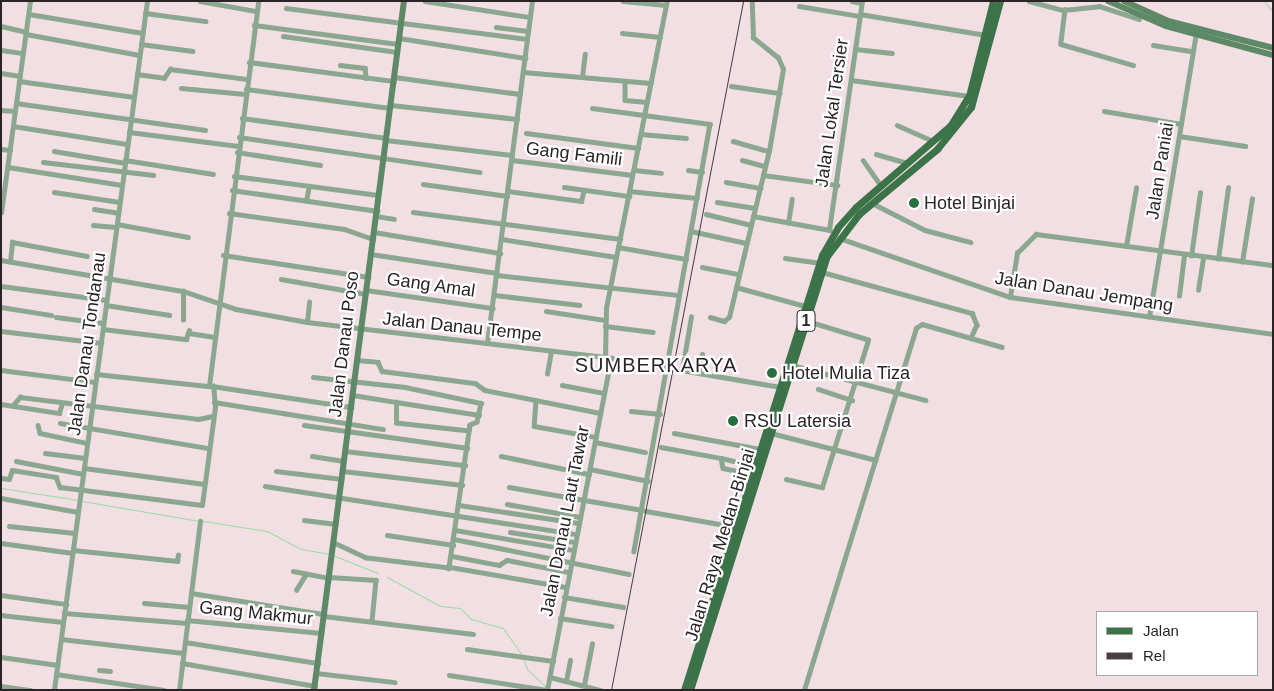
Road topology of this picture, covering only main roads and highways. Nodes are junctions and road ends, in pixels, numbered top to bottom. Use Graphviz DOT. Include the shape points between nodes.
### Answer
graph roads {
  1 [pos="993,1"];
  2 [pos="1000,1"];
  3 [pos="834,233"];
  4 [pos="782,388"];
  5 [pos="684,690"];
  6 [pos="690,690"];
  1 -- 3 [label="main road, Jalan Raya Medan-Binjai / 1" via="969,96 950,126 881,186"];
  2 -- 3 [label="main road, Jalan Raya Medan-Binjai / 1" via="971,107 937,149"];
  3 -- 4 [label="main road, Jalan Raya Medan-Binjai / 1"];
  3 -- 4 [label="main road, Jalan Raya Medan-Binjai / 1" via="819,263"];
  4 -- 5 [label="main road, Jalan Raya Medan-Binjai / 1"];
  4 -- 6 [label="main road, Jalan Raya Medan-Binjai / 1" via="771,433"];
}
